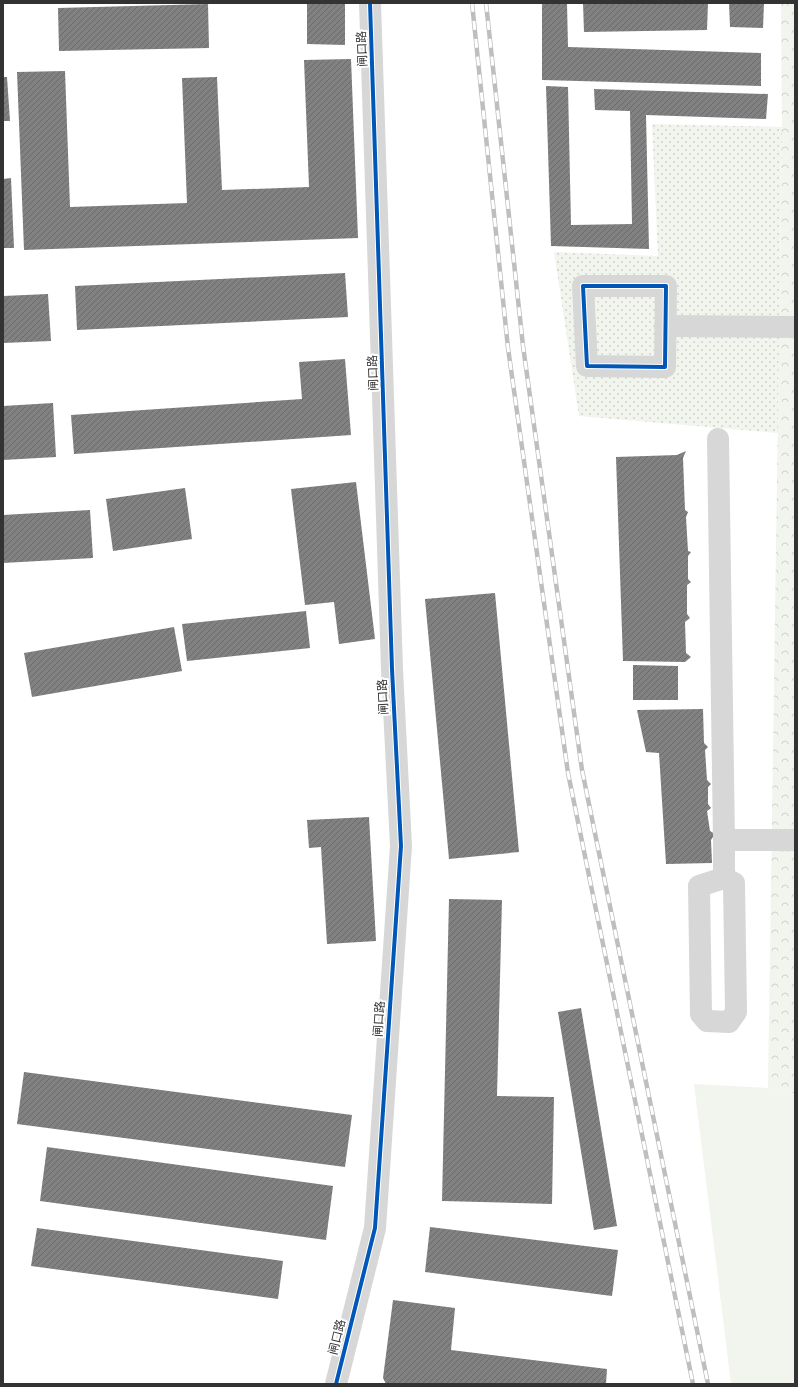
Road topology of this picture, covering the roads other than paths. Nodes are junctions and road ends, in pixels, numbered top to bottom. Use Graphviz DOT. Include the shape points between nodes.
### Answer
graph roads {
  1 [pos="370,3"];
  2 [pos="665,326"];
  3 [pos="795,326"];
  4 [pos="718,439"];
  5 [pos="724,840"];
  6 [pos="795,840"];
  7 [pos="724,878"];
  8 [pos="336,1384"];
  1 -- 8 [label="street, 闸口路" via="392,661 402,846 375,1228"];
  2 -- 2 [label="street" via="666,286 583,286 587,366 665,367"];
  2 -- 3 [label="street"];
  4 -- 5 [label="street"];
  5 -- 6 [label="street"];
  5 -- 7 [label="street"];
  7 -- 7 [label="street" via="699,886 701,1014 707,1020 729,1022 736,1012 734,883"];
}
